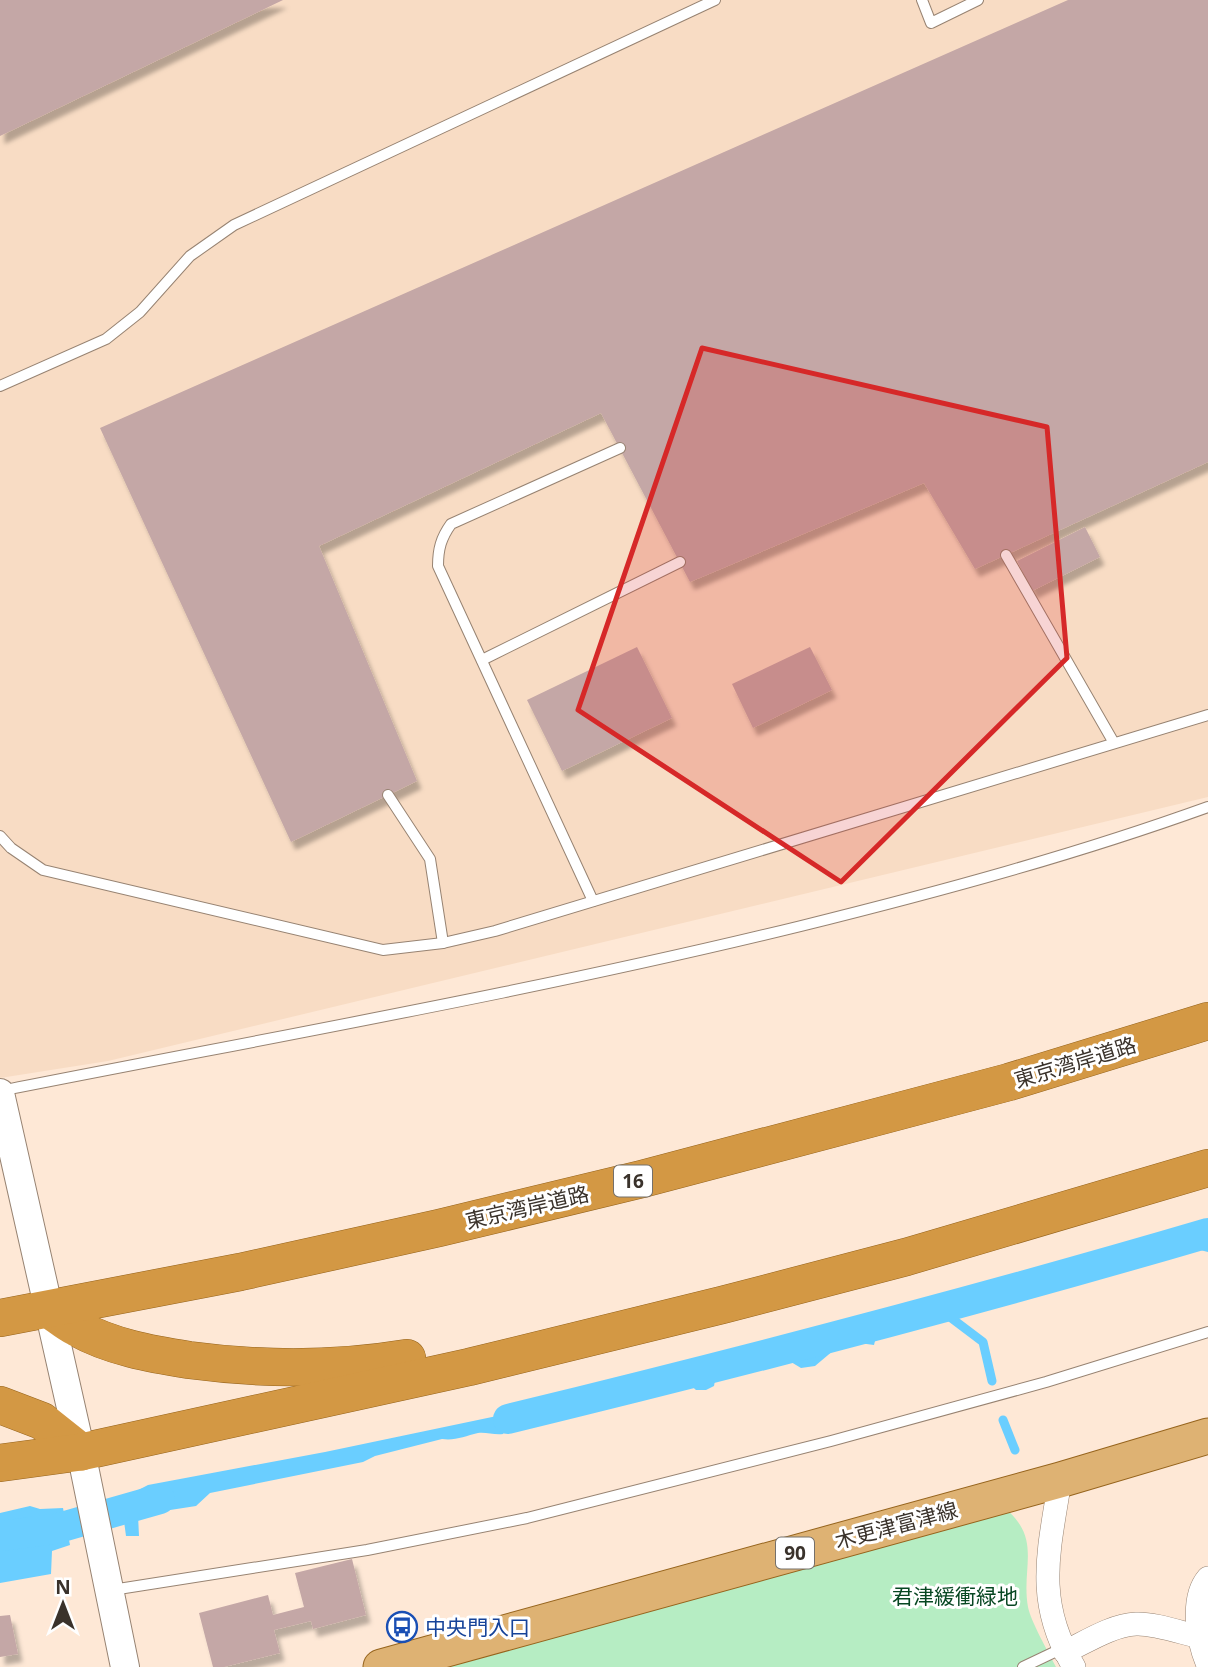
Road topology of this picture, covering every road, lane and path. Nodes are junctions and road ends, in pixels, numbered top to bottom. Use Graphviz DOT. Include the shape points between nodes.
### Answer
graph roads {
  1 [pos="715,0"];
  2 [pos="922,0"];
  3 [pos="978,0"];
  4 [pos="0,386"];
  5 [pos="620,449"];
  6 [pos="1006,555"];
  7 [pos="680,562"];
  8 [pos="482,660"];
  9 [pos="1208,715"];
  10 [pos="1114,743"];
  11 [pos="388,795"];
  12 [pos="1208,807"];
  13 [pos="0,836"];
  14 [pos="593,901"];
  15 [pos="443,943"];
  16 [pos="1208,1021"];
  17 [pos="0,1092"];
  18 [pos="1208,1168"];
  19 [pos="722,1305"];
  20 [pos="50,1310"];
  21 [pos="0,1318"];
  22 [pos="1208,1332"];
  23 [pos="0,1405"];
  24 [pos="1208,1436"];
  25 [pos="81,1452"];
  26 [pos="0,1463"];
  27 [pos="1060,1480"];
  28 [pos="1208,1578"];
  29 [pos="107,1587"];
  30 [pos="1202,1628"];
  31 [pos="1067,1656"];
  32 [pos="1208,1665"];
  33 [pos="125,1667"];
  34 [pos="381,1667"];
  35 [pos="1023,1667"];
  1 -- 4 [label="lane" via="234,225 190,256 140,312 106,339"];
  2 -- 3 [label="lane" via="931,23"];
  5 -- 8 [label="lane" via="451,524 443,536 438,566"];
  6 -- 10 [label="lane"];
  7 -- 8 [label="lane"];
  8 -- 14 [label="lane"];
  9 -- 10 [label="lane"];
  10 -- 14 [label="lane"];
  11 -- 15 [label="lane" via="430,859"];
  12 -- 17 [label="lane" via="944,891 665,959"];
  13 -- 15 [label="lane" via="43,870 383,950"];
  14 -- 15 [label="lane"];
  16 -- 20 [label="highway, 東京湾岸道路 / 16" via="1009,1083 642,1179 343,1249"];
  17 -- 20 [label="street"];
  18 -- 19 [label="highway"];
  19 -- 20 [label="highway" via="551,1325 383,1362 284,1369 138,1351 77,1328"];
  19 -- 25 [label="highway" via="469,1367"];
  20 -- 21 [label="highway, 東京湾岸道路 / 16"];
  20 -- 25 [label="street"];
  22 -- 29 [label="lane" via="844,1438 527,1518 367,1550"];
  23 -- 25 [label="highway" via="42,1421"];
  24 -- 27 [label="main road, 木更津富津線 / 90"];
  25 -- 26 [label="highway"];
  25 -- 29 [label="street"];
  27 -- 31 [label="street" via="1047,1569 1051,1620"];
  27 -- 34 [label="main road, 木更津富津線 / 90"];
  28 -- 30 [label="street" via="1200,1591"];
  29 -- 33 [label="street"];
  30 -- 31 [label="street" via="1137,1623 1101,1635"];
  30 -- 32 [label="street" via="1202,1651"];
  31 -- 35 [label="lane"];
}
